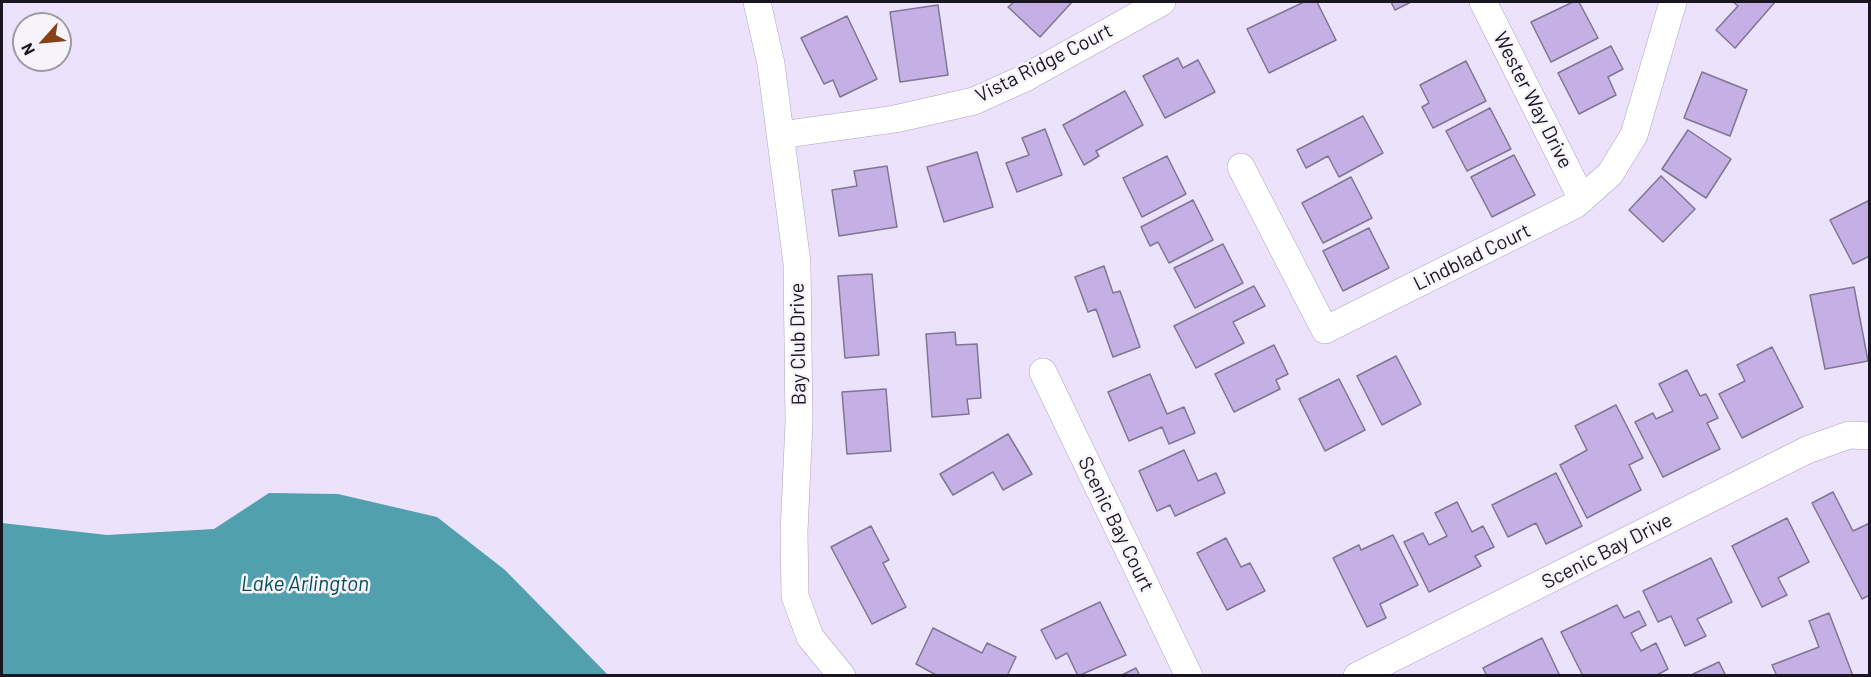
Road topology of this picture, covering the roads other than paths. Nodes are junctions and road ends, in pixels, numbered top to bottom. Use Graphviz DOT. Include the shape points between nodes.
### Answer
graph roads {
  1 [pos="757,2"];
  2 [pos="1162,2"];
  3 [pos="1483,2"];
  4 [pos="1673,2"];
  5 [pos="780,135"];
  6 [pos="1241,167"];
  7 [pos="1582,199"];
  8 [pos="1042,372"];
  9 [pos="1864,436"];
  10 [pos="842,675"];
  11 [pos="1189,675"];
  12 [pos="1357,675"];
  1 -- 5 [label="street, Bay Club Drive" via="771,64"];
  2 -- 5 [label="street, Vista Ridge Court" via="1025,78 974,101 895,119"];
  3 -- 7 [label="street, Wester Way Drive"];
  4 -- 7 [label="street, Lindblad Court" via="1634,135 1610,174"];
  5 -- 10 [label="street, Bay Club Drive" via="797,263 795,596 810,636"];
  6 -- 7 [label="street, Lindblad Court" via="1325,330 1575,206"];
  8 -- 11 [label="street, Scenic Bay Court"];
  9 -- 12 [label="street, Scenic Bay Drive" via="1849,435 1807,450"];
}
